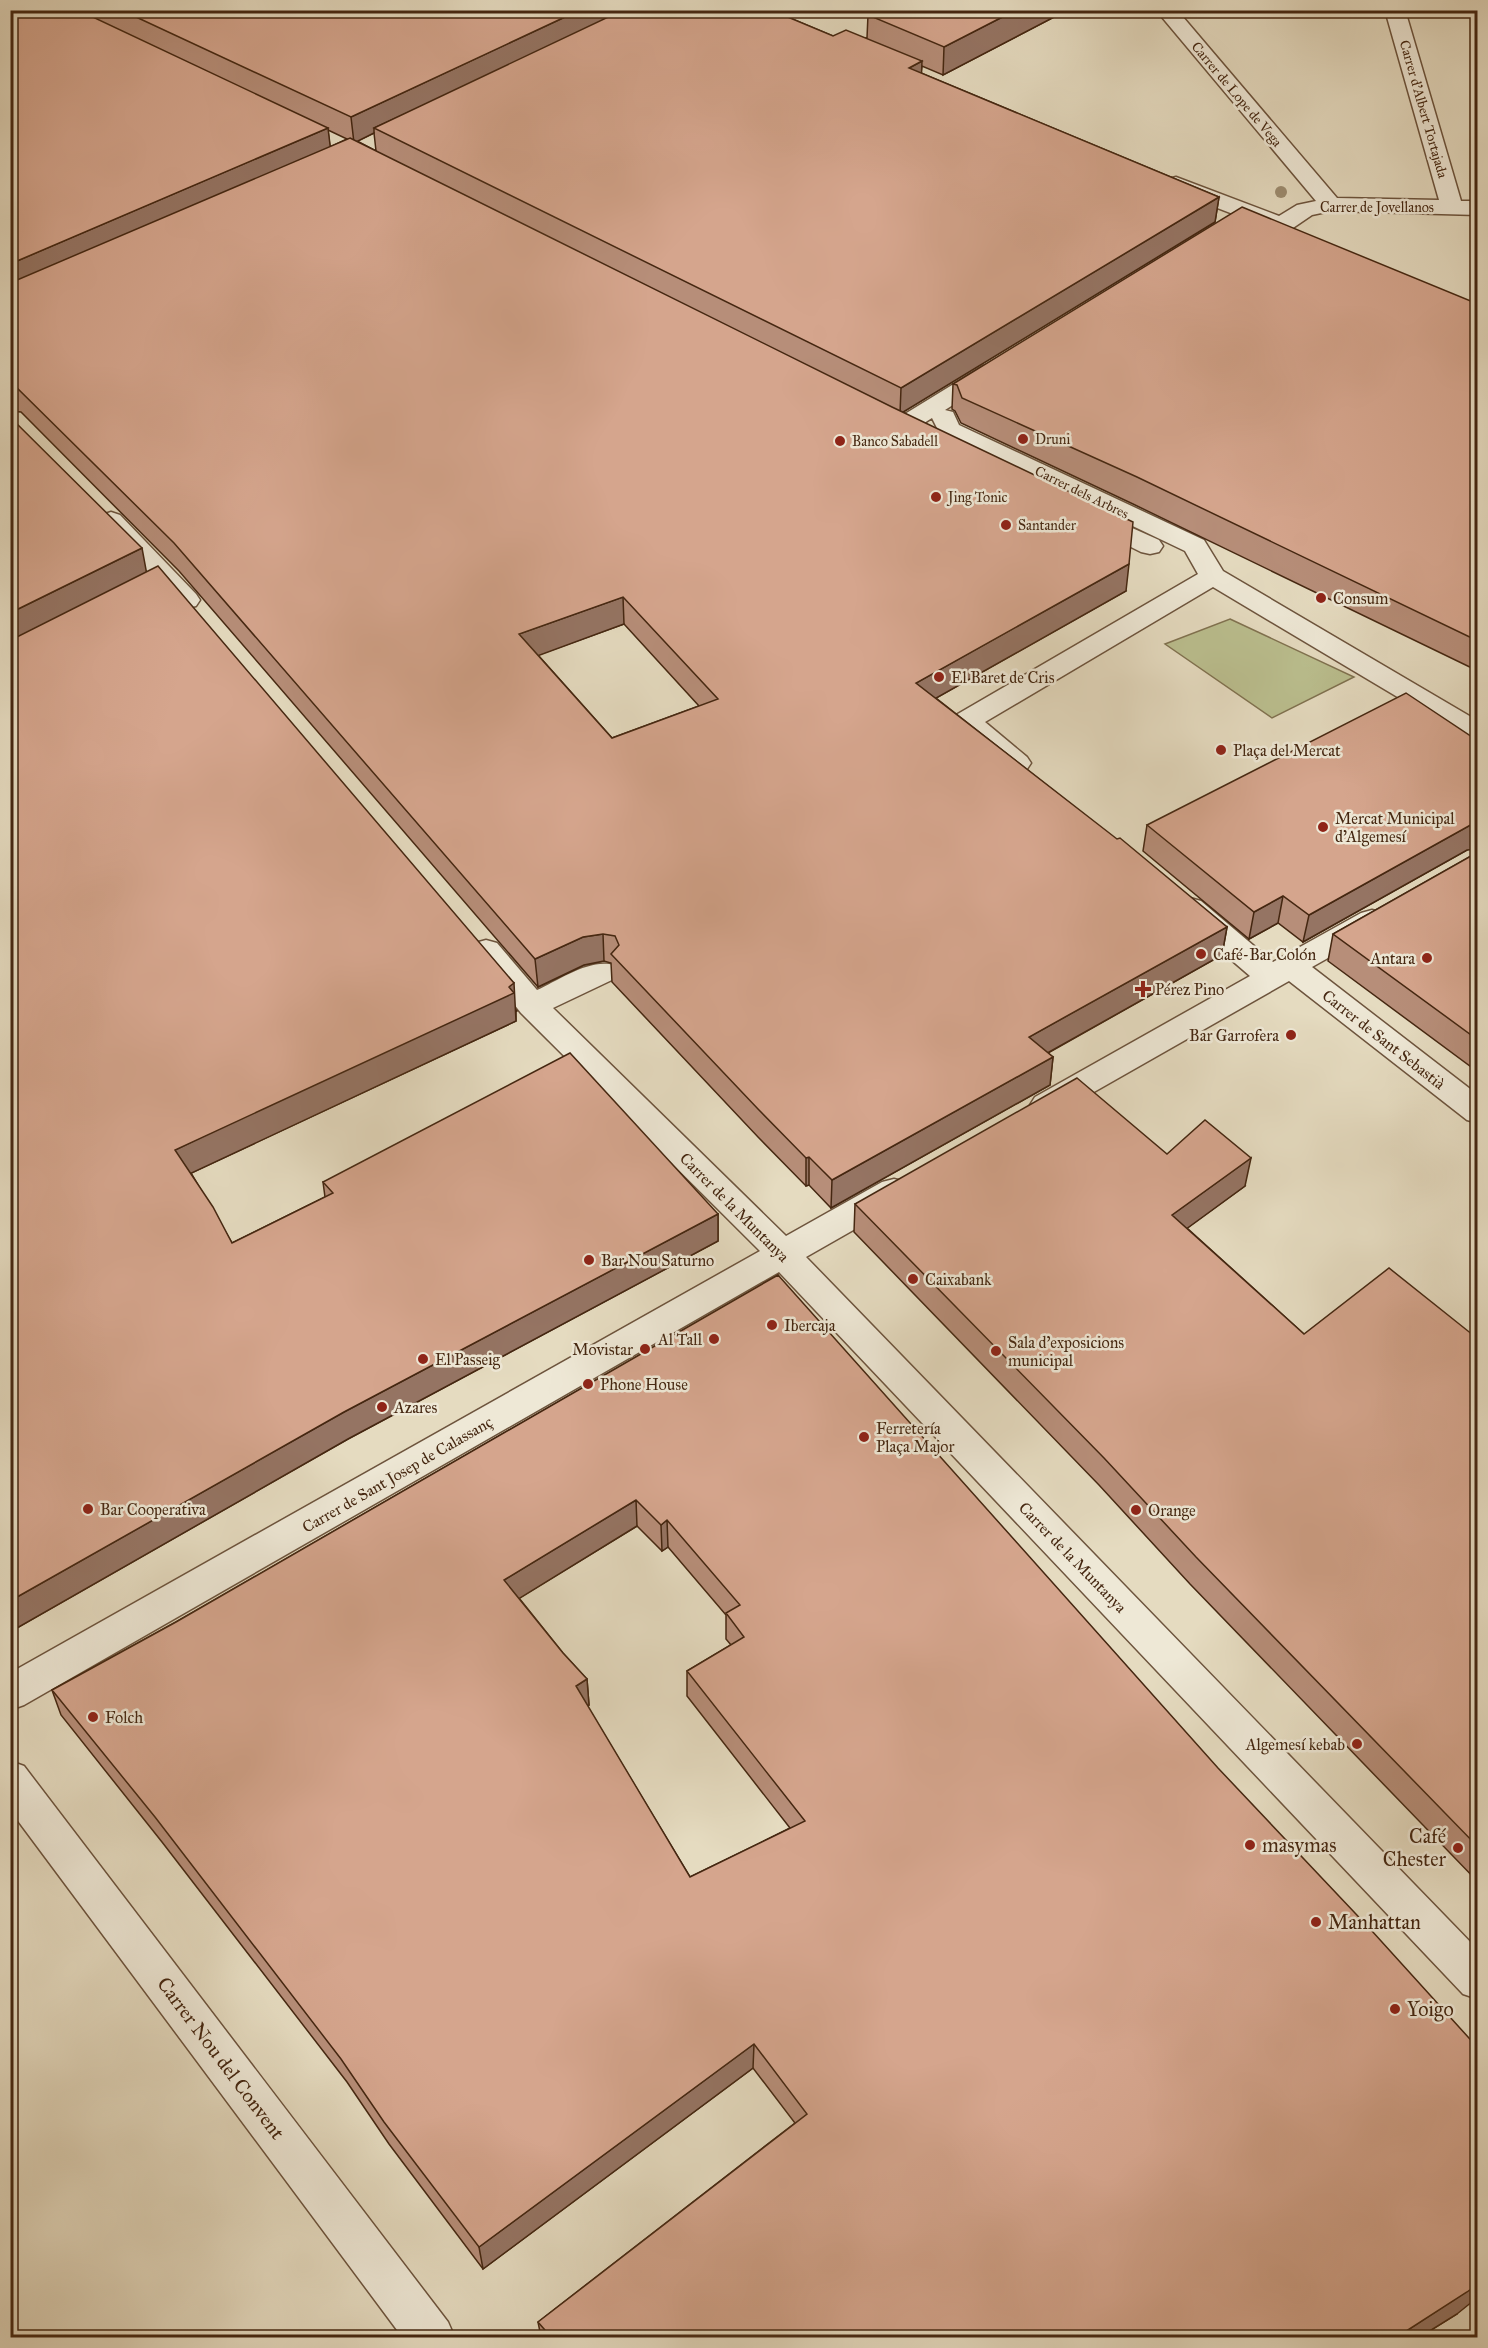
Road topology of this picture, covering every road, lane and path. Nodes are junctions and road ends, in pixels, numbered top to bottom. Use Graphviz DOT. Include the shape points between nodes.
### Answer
graph roads {
  1 [pos="1166,10"];
  2 [pos="1395,10"];
  3 [pos="1160,177"];
  4 [pos="1308,177"];
  5 [pos="1331,204"];
  6 [pos="1452,207"];
  7 [pos="1478,208"];
  8 [pos="1238,216"];
  9 [pos="1280,225"];
  10 [pos="1307,236"];
  11 [pos="1015,357"];
  12 [pos="858,405"];
  13 [pos="944,417"];
  14 [pos="918,435"];
  15 [pos="93,503"];
  16 [pos="1150,546"];
  17 [pos="1213,576"];
  18 [pos="207,623"];
  19 [pos="1478,733"];
  20 [pos="1026,780"];
  21 [pos="1173,894"];
  22 [pos="1398,904"];
  23 [pos="470,932"];
  24 [pos="603,972"];
  25 [pos="1273,975"];
  26 [pos="532,1005"];
  27 [pos="1478,1112"];
  28 [pos="1021,1119"];
  29 [pos="918,1178"];
  30 [pos="783,1254"];
  31 [pos="10,1693"];
  32 [pos="10,1778"];
  33 [pos="1478,1980"];
  34 [pos="432,2337"];
  1 -- 4 [label="street, Carrer de Lope de Vega"];
  2 -- 6 [label="street, Carrer d'Albert Tortajada"];
  3 -- 8 [label="street"];
  4 -- 5 [label="street, Carrer de Lope de Vega"];
  4 -- 8 [label="street" via="1282,196"];
  5 -- 6 [label="street, Carrer de Jovellanos"];
  5 -- 9 [label="street, Carrer de Jovellanos" via="1305,210"];
  6 -- 7 [label="street, Carrer de Jovellanos"];
  8 -- 9 [label="street"];
  9 -- 10 [label="street"];
  11 -- 14 [label="street"];
  12 -- 14 [label="street"];
  13 -- 17 [label="street, Carrer dels Arbres" via="949,429 1195,546"];
  14 -- 16 [label="street"];
  15 -- 18 [label="street" via="158,583"];
  17 -- 19 [label="street"];
  17 -- 20 [label="street" via="966,721"];
  21 -- 25 [label="street"];
  22 -- 25 [label="street"];
  23 -- 26 [label="street, Carrer de la Muntanya"];
  24 -- 26 [label="street"];
  25 -- 27 [label="street, Carrer de Sant Sebastià"];
  25 -- 28 [label="street"];
  26 -- 30 [label="street, Carrer de la Muntanya"];
  29 -- 30 [label="street, Carrer de Sant Josep de Calassanç"];
  30 -- 31 [label="street, Carrer de Sant Josep de Calassanç"];
  30 -- 33 [label="street, Carrer de la Muntanya"];
  32 -- 34 [label="street, Carrer Nou del Convent"];
}
